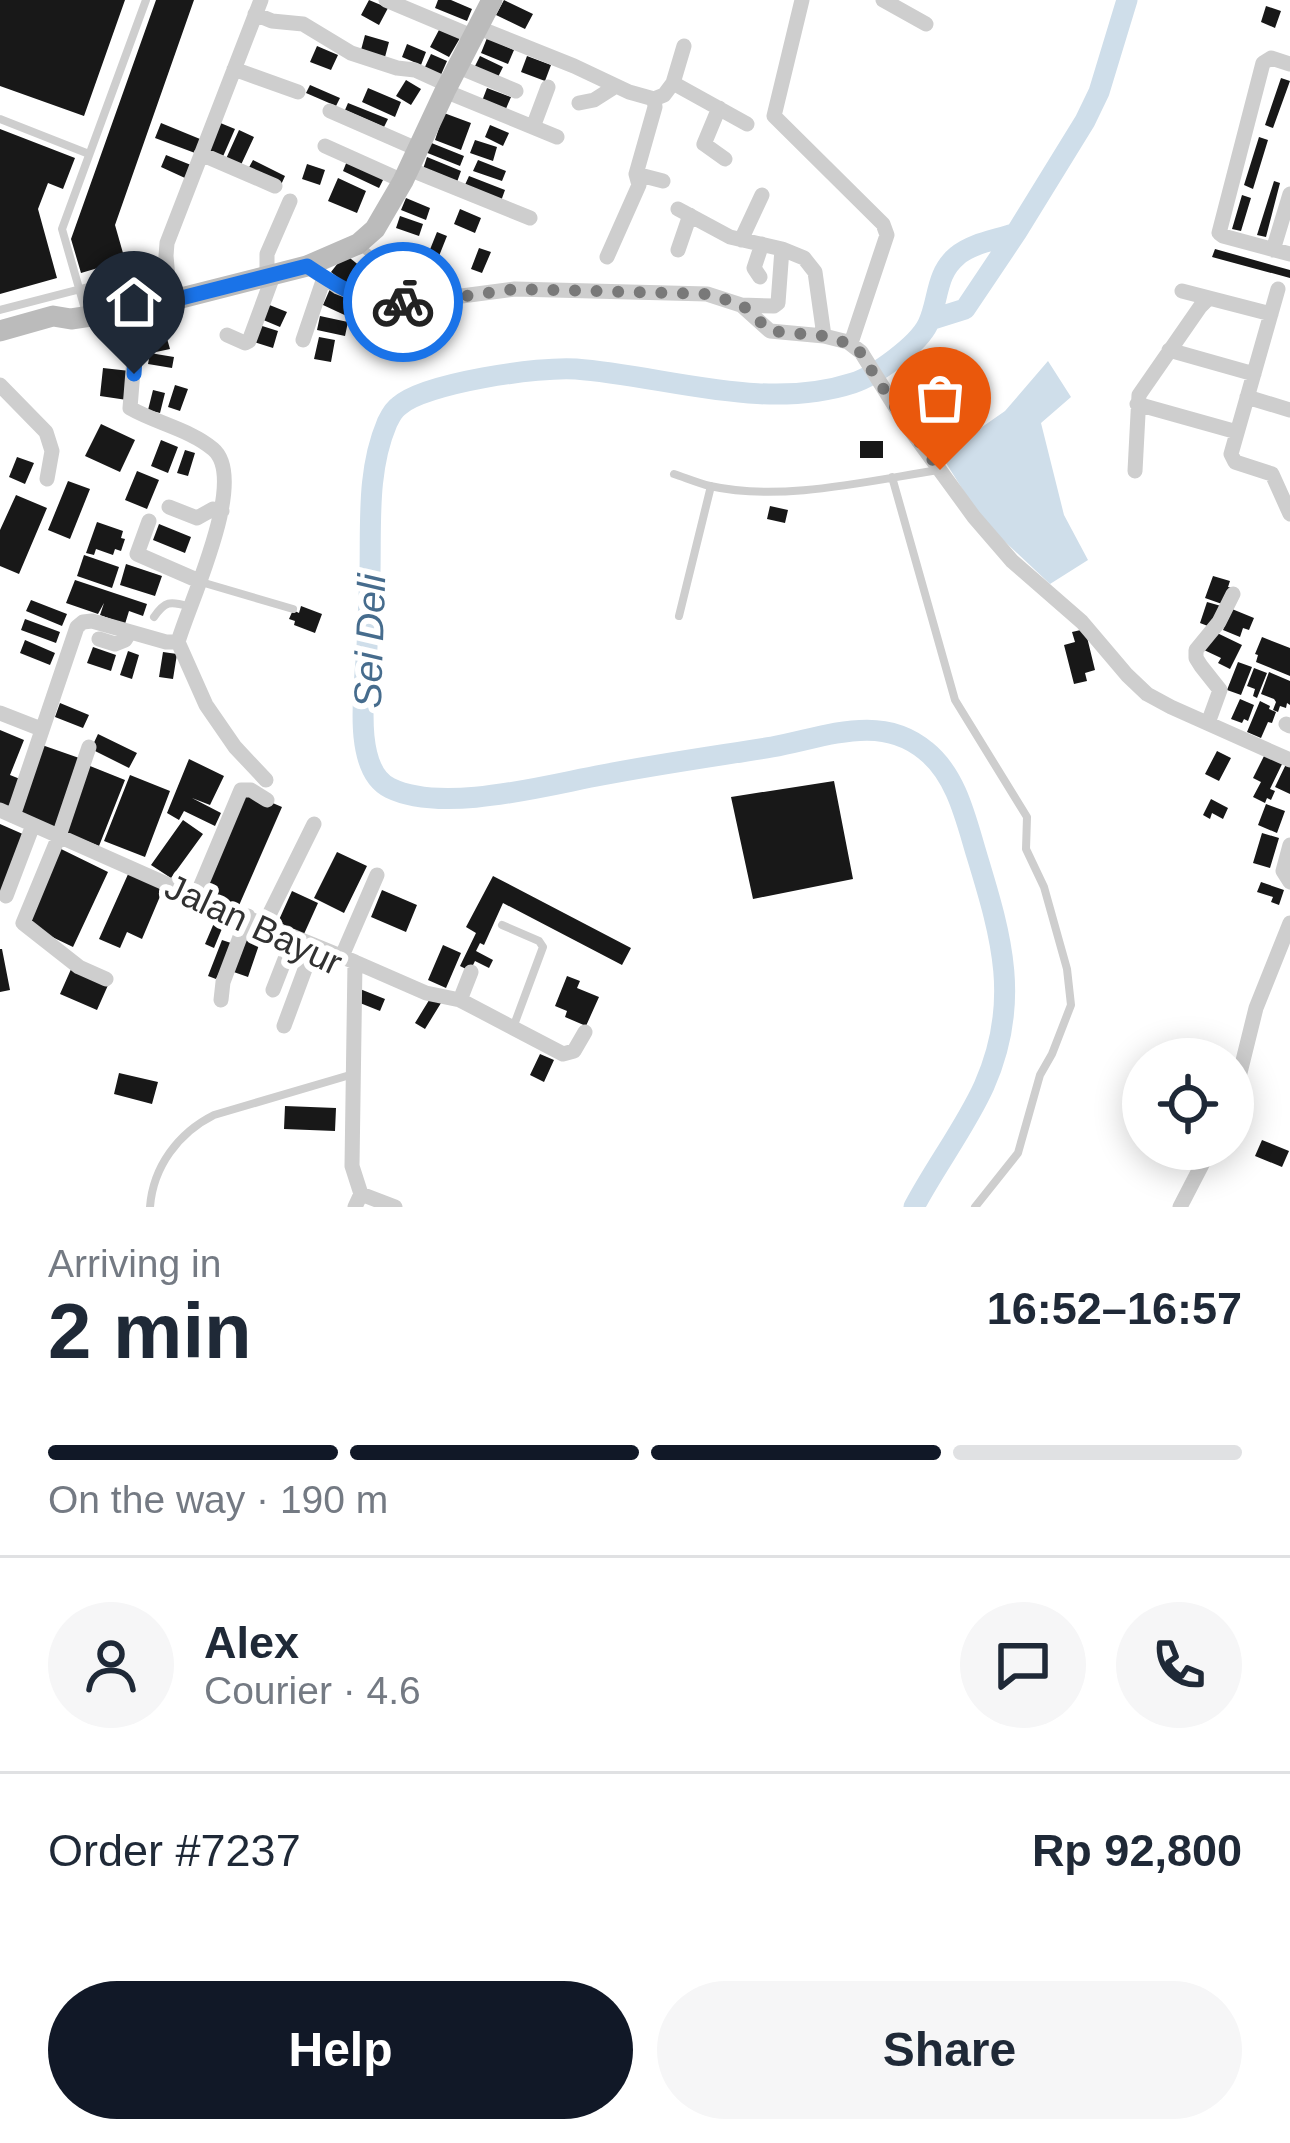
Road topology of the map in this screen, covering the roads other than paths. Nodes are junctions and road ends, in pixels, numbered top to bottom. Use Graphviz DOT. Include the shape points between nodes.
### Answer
graph roads {
  1 [pos="146,0"];
  2 [pos="386,0"];
  3 [pos="492,0"];
  4 [pos="802,0"];
  5 [pos="884,0"];
  6 [pos="258,7"];
  7 [pos="926,24"];
  8 [pos="476,33"];
  9 [pos="684,46"];
  10 [pos="1290,64"];
  11 [pos="234,69"];
  12 [pos="450,81"];
  13 [pos="673,83"];
  14 [pos="616,86"];
  15 [pos="548,87"];
  16 [pos="516,91"];
  17 [pos="298,92"];
  18 [pos="654,99"];
  19 [pos="579,103"];
  20 [pos="719,108"];
  21 [pos="330,111"];
  22 [pos="0,119"];
  23 [pos="747,124"];
  24 [pos="532,127"];
  25 [pos="557,137"];
  26 [pos="325,146"];
  27 [pos="89,154"];
  28 [pos="201,154"];
  29 [pos="725,159"];
  30 [pos="410,166"];
  31 [pos="635,174"];
  32 [pos="663,181"];
  33 [pos="275,186"];
  34 [pos="1290,194"];
  35 [pos="762,195"];
  36 [pos="290,201"];
  37 [pos="530,218"];
  38 [pos="741,239"];
  39 [pos="358,244"];
  40 [pos="762,244"];
  41 [pos="782,249"];
  42 [pos="678,250"];
  43 [pos="1282,252"];
  44 [pos="607,257"];
  45 [pos="316,272"];
  46 [pos="270,276"];
  47 [pos="760,277"];
  48 [pos="123,278"];
  49 [pos="78,288"];
  50 [pos="1278,290"];
  51 [pos="1182,291"];
  52 [pos="1209,298"];
  53 [pos="170,300"];
  54 [pos="416,302"];
  55 [pos="741,304"];
  56 [pos="138,309"];
  57 [pos="0,310"];
  58 [pos="1271,314"];
  59 [pos="79,318"];
  60 [pos="0,331"];
  61 [pos="226,335"];
  62 [pos="824,336"];
  63 [pos="303,340"];
  64 [pos="0,346"];
  65 [pos="856,348"];
  66 [pos="1169,350"];
  67 [pos="1254,374"];
  68 [pos="0,385"];
  69 [pos="1246,398"];
  70 [pos="1137,404"];
  71 [pos="1290,410"];
  72 [pos="1237,432"];
  73 [pos="940,470"];
  74 [pos="1135,471"];
  75 [pos="674,474"];
  76 [pos="892,477"];
  77 [pos="47,478"];
  78 [pos="711,486"];
  79 [pos="169,507"];
  80 [pos="222,511"];
  81 [pos="1290,514"];
  82 [pos="148,521"];
  83 [pos="199,581"];
  84 [pos="1233,594"];
  85 [pos="190,606"];
  86 [pos="292,609"];
  87 [pos="154,616"];
  88 [pos="679,616"];
  89 [pos="130,632"];
  90 [pos="99,639"];
  91 [pos="178,642"];
  92 [pos="0,713"];
  93 [pos="1208,724"];
  94 [pos="40,729"];
  95 [pos="88,747"];
  96 [pos="1290,760"];
  97 [pos="266,780"];
  98 [pos="267,800"];
  99 [pos="6,813"];
  100 [pos="314,824"];
  101 [pos="34,826"];
  102 [pos="59,836"];
  103 [pos="1290,845"];
  104 [pos="377,875"];
  105 [pos="1290,881"];
  106 [pos="6,896"];
  107 [pos="196,897"];
  108 [pos="248,916"];
  109 [pos="265,923"];
  110 [pos="1290,923"];
  111 [pos="502,925"];
  112 [pos="286,933"];
  113 [pos="314,945"];
  114 [pos="349,959"];
  115 [pos="471,972"];
  116 [pos="106,979"];
  117 [pos="274,990"];
  118 [pos="221,1000"];
  119 [pos="460,1000"];
  120 [pos="284,1026"];
  121 [pos="513,1028"];
  122 [pos="586,1033"];
  123 [pos="1249,1038"];
  124 [pos="352,1074"];
  125 [pos="1199,1170"];
  126 [pos="358,1201"];
  127 [pos="150,1207"];
  128 [pos="395,1207"];
  129 [pos="975,1207"];
  130 [pos="1180,1207"];
  1 -- 27 [label="lane"];
  2 -- 8 [label="street"];
  3 -- 8 [label="main road"];
  4 -- 65 [label="street" via="774,116 887,235"];
  5 -- 7 [label="street"];
  6 -- 11 [label="street"];
  6 -- 12 [label="street" via="272,21 312,27 351,53"];
  8 -- 12 [label="main road"];
  8 -- 14 [label="street"];
  9 -- 13 [label="street"];
  10 -- 43 [label="street" via="1263,63 1219,232"];
  11 -- 17 [label="street"];
  11 -- 28 [label="street"];
  12 -- 16 [label="street"];
  12 -- 24 [label="street"];
  12 -- 30 [label="main road"];
  13 -- 18 [label="street"];
  13 -- 20 [label="street"];
  14 -- 18 [label="street"];
  14 -- 19 [label="street"];
  15 -- 24 [label="street"];
  18 -- 31 [label="street"];
  20 -- 23 [label="street"];
  20 -- 29 [label="street" via="704,144"];
  21 -- 30 [label="street"];
  22 -- 27 [label="lane"];
  24 -- 25 [label="street"];
  26 -- 30 [label="street"];
  27 -- 49 [label="lane" via="62,229"];
  28 -- 33 [label="street"];
  28 -- 53 [label="street" via="167,242"];
  30 -- 37 [label="street"];
  30 -- 39 [label="main road"];
  31 -- 32 [label="street"];
  31 -- 44 [label="street" via="639,185"];
  34 -- 43 [label="street"];
  35 -- 38 [label="street"];
  36 -- 46 [label="street" via="267,254"];
  38 -- 40 [label="street"];
  38 -- 42 [label="street" via="684,212"];
  39 -- 45 [label="main road"];
  39 -- 54 [label="lane"];
  40 -- 41 [label="street"];
  40 -- 47 [label="street" via="754,268"];
  41 -- 55 [label="street" via="778,303"];
  41 -- 62 [label="street" via="815,272"];
  45 -- 46 [label="main road"];
  45 -- 54 [label="street" via="374,301"];
  45 -- 63 [label="street"];
  46 -- 53 [label="main road"];
  46 -- 61 [label="street" via="248,341"];
  48 -- 49 [label="lane"];
  49 -- 57 [label="lane"];
  49 -- 59 [label="lane"];
  50 -- 58 [label="street"];
  51 -- 52 [label="street"];
  52 -- 58 [label="street"];
  52 -- 66 [label="street"];
  53 -- 56 [label="main road"];
  54 -- 55 [label="street" via="552,289 707,294"];
  55 -- 62 [label="street" via="770,331"];
  56 -- 59 [label="main road"];
  56 -- 80 [label="street" via="130,408 219,453"];
  58 -- 67 [label="street"];
  59 -- 60 [label="main road" via="53,316"];
  59 -- 64 [label="main road"];
  62 -- 65 [label="street"];
  65 -- 73 [label="street"];
  66 -- 67 [label="street"];
  66 -- 70 [label="street"];
  67 -- 69 [label="street"];
  68 -- 77 [label="street" via="46,432"];
  69 -- 71 [label="street"];
  69 -- 72 [label="street"];
  70 -- 72 [label="street"];
  70 -- 74 [label="street"];
  72 -- 81 [label="street" via="1232,460 1272,474"];
  73 -- 76 [label="lane"];
  73 -- 93 [label="street" via="1012,561 1082,622 1127,676"];
  75 -- 78 [label="lane"];
  76 -- 78 [label="lane" via="824,488"];
  76 -- 129 [label="lane" via="955,700 1028,817 1026,849 1067,969 1071,1005 1018,1154"];
  78 -- 88 [label="lane"];
  79 -- 80 [label="street" via="197,518"];
  80 -- 83 [label="street"];
  82 -- 83 [label="street" via="137,554"];
  83 -- 85 [label="street"];
  83 -- 86 [label="lane"];
  84 -- 93 [label="street" via="1196,650 1220,692"];
  85 -- 87 [label="lane" via="170,601"];
  85 -- 91 [label="street"];
  89 -- 90 [label="street" via="116,644"];
  89 -- 91 [label="street"];
  89 -- 94 [label="street" via="80,624"];
  91 -- 97 [label="street" via="206,705"];
  92 -- 94 [label="street"];
  93 -- 96 [label="street"];
  94 -- 99 [label="street"];
  95 -- 102 [label="street"];
  98 -- 107 [label="street" via="241,790"];
  99 -- 101 [label="street, Jalan Bayur"];
  100 -- 109 [label="street"];
  101 -- 102 [label="street, Jalan Bayur"];
  101 -- 106 [label="street"];
  102 -- 107 [label="street, Jalan Bayur"];
  102 -- 116 [label="street" via="23,925"];
  103 -- 105 [label="street" via="1283,871"];
  104 -- 114 [label="street"];
  107 -- 108 [label="street, Jalan Bayur"];
  108 -- 109 [label="street, Jalan Bayur"];
  108 -- 118 [label="street"];
  109 -- 112 [label="street, Jalan Bayur"];
  110 -- 123 [label="street"];
  111 -- 121 [label="lane" via="543,947"];
  112 -- 113 [label="street, Jalan Bayur"];
  112 -- 117 [label="street" via="289,950"];
  113 -- 114 [label="street, Jalan Bayur"];
  113 -- 120 [label="street"];
  114 -- 119 [label="street"];
  114 -- 124 [label="street, Jalan Bayur"];
  115 -- 119 [label="street"];
  119 -- 121 [label="street"];
  121 -- 122 [label="street" via="562,1054"];
  124 -- 126 [label="street, Jalan Bayur"];
  124 -- 127 [label="lane" via="196,1124 160,1168"];
  125 -- 130 [label="street"];
  126 -- 128 [label="street"];
}
